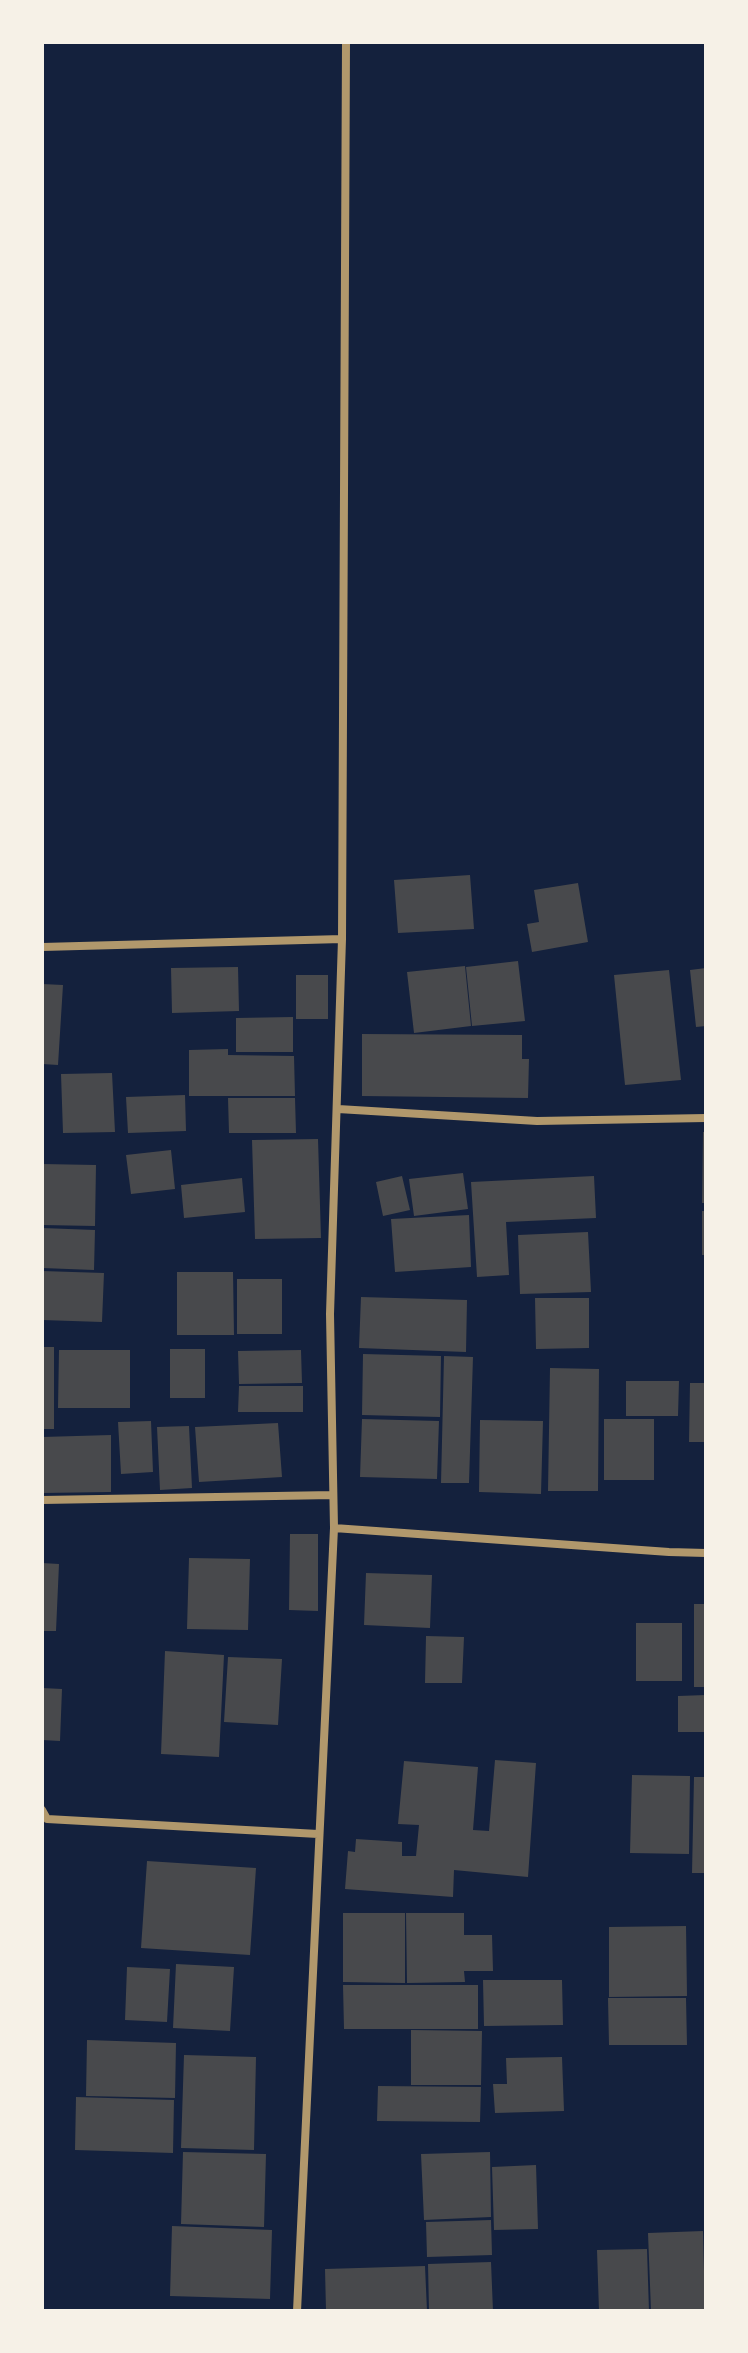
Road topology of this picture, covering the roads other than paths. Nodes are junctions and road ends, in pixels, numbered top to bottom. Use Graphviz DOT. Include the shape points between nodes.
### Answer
graph roads {
  1 [pos="346,42"];
  2 [pos="342,939"];
  3 [pos="42,947"];
  4 [pos="338,1109"];
  5 [pos="706,1118"];
  6 [pos="333,1495"];
  7 [pos="42,1500"];
  8 [pos="334,1528"];
  9 [pos="706,1553"];
  10 [pos="42,1810"];
  11 [pos="318,1834"];
  12 [pos="297,2311"];
  1 -- 2 [label="street"];
  2 -- 3 [label="street"];
  2 -- 4 [label="street"];
  4 -- 5 [label="street" via="537,1121"];
  4 -- 6 [label="street" via="330,1314"];
  6 -- 7 [label="street"];
  6 -- 8 [label="street"];
  8 -- 9 [label="street"];
  8 -- 11 [label="street"];
  10 -- 11 [label="street" via="47,1819"];
  11 -- 12 [label="street"];
}
